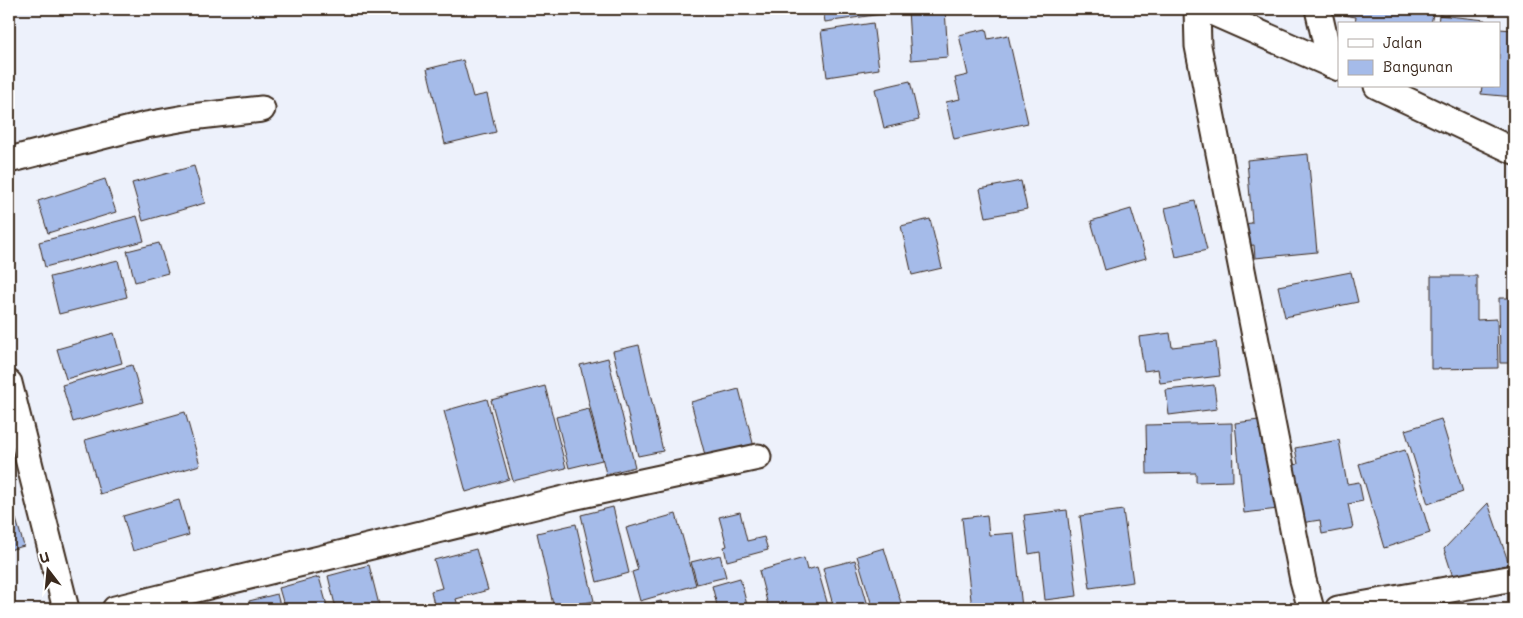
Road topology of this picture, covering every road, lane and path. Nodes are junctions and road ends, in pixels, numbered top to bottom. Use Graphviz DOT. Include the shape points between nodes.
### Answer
graph roads {
  1 [pos="1197,9"];
  2 [pos="1205,9"];
  3 [pos="1318,9"];
  4 [pos="1335,67"];
  5 [pos="1381,88"];
  6 [pos="262,109"];
  7 [pos="1514,151"];
  8 [pos="9,160"];
  9 [pos="9,383"];
  10 [pos="758,457"];
  11 [pos="1514,578"];
  12 [pos="66,609"];
  13 [pos="116,609"];
  14 [pos="1311,609"];
  15 [pos="1338,609"];
  1 -- 14 [label="street" via="1198,46"];
  2 -- 4 [label="street"];
  3 -- 4 [label="street"];
  5 -- 7 [label="street"];
  6 -- 8 [label="street" via="191,116 146,125"];
  9 -- 12 [label="street"];
  10 -- 13 [label="street" via="572,497"];
  11 -- 15 [label="street"];
}
